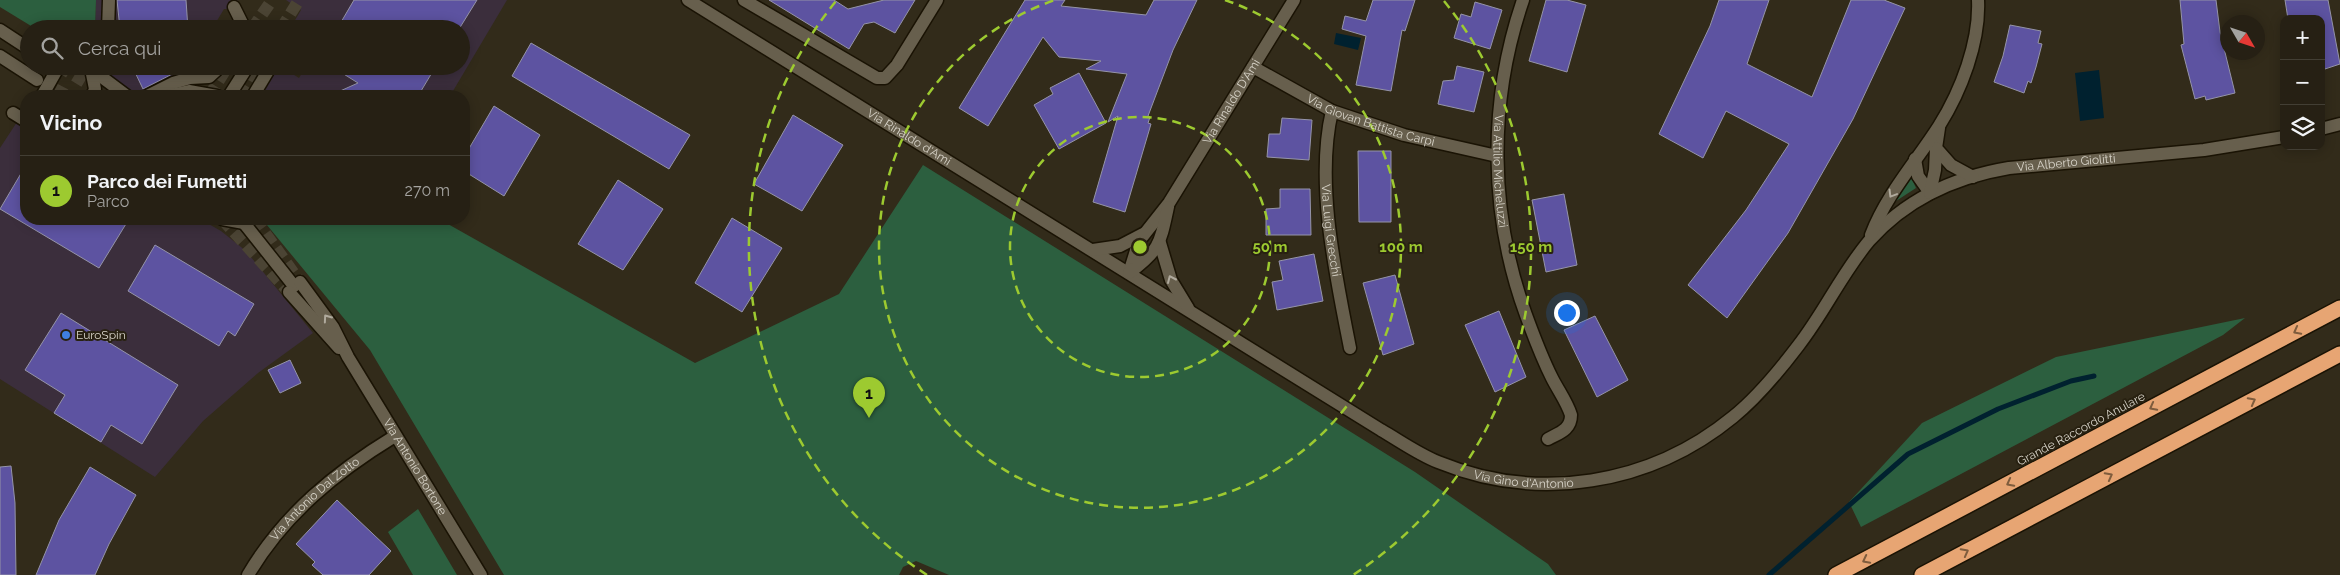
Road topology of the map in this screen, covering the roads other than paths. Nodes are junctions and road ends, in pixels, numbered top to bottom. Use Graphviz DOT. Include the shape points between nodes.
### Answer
graph roads {
  1 [pos="109,0"];
  2 [pos="688,0"];
  3 [pos="744,0"];
  4 [pos="937,0"];
  5 [pos="1294,0"];
  6 [pos="1523,0"];
  7 [pos="1978,0"];
  8 [pos="234,6"];
  9 [pos="108,20"];
  10 [pos="242,20"];
  11 [pos="0,30"];
  12 [pos="20,42"];
  13 [pos="0,56"];
  14 [pos="1253,67"];
  15 [pos="20,69"];
  16 [pos="29,75"];
  17 [pos="54,75"];
  18 [pos="92,75"];
  19 [pos="99,75"];
  20 [pos="211,75"];
  21 [pos="242,75"];
  22 [pos="266,75"];
  23 [pos="37,80"];
  24 [pos="45,90"];
  25 [pos="95,90"];
  26 [pos="119,90"];
  27 [pos="159,90"];
  28 [pos="233,90"];
  29 [pos="257,90"];
  30 [pos="1332,111"];
  31 [pos="13,113"];
  32 [pos="20,117"];
  33 [pos="2340,124"];
  34 [pos="1939,125"];
  35 [pos="2325,128"];
  36 [pos="2280,138"];
  37 [pos="1936,148"];
  38 [pos="1497,156"];
  39 [pos="1915,159"];
  40 [pos="1973,177"];
  41 [pos="1930,193"];
  42 [pos="1169,203"];
  43 [pos="248,225"];
  44 [pos="1144,233"];
  45 [pos="1869,242"];
  46 [pos="1160,243"];
  47 [pos="1093,250"];
  48 [pos="1129,273"];
  49 [pos="2340,308"];
  50 [pos="1190,312"];
  51 [pos="1350,348"];
  52 [pos="2340,354"];
  53 [pos="395,436"];
  54 [pos="1548,440"];
  55 [pos="248,575"];
  56 [pos="481,575"];
  57 [pos="1836,575"];
  58 [pos="1922,575"];
  1 -- 9 [label="street"];
  2 -- 47 [label="street, Via Rinaldo d'Ami"];
  3 -- 4 [label="street" via="877,78 886,78 897,66"];
  5 -- 14 [label="street, Via Rinaldo D'Ami"];
  6 -- 38 [label="street, Via Attilio Micheluzzi" via="1504,73"];
  7 -- 34 [label="street" via="1968,59"];
  8 -- 10 [label="street"];
  11 -- 12 [label="street"];
  13 -- 15 [label="street"];
  14 -- 30 [label="street, Via Giovan Battista Carpi"];
  14 -- 42 [label="street, Via Rinaldo D'Ami"];
  16 -- 23 [label="street"];
  17 -- 24 [label="street"];
  18 -- 25 [label="street"];
  19 -- 26 [label="street"];
  20 -- 27 [label="street" via="190,78"];
  21 -- 28 [label="street"];
  22 -- 29 [label="street"];
  30 -- 38 [label="street, Via Giovan Battista Carpi" via="1404,135"];
  30 -- 51 [label="street, Via Luigi Grecchi" via="1327,140 1327,195 1337,280"];
  31 -- 32 [label="street"];
  33 -- 35 [label="street"];
  34 -- 37 [label="street"];
  34 -- 39 [label="street"];
  36 -- 40 [label="street, Via Alberto Giolitti" via="2146,156 2029,165"];
  37 -- 40 [label="street" via="1951,165"];
  37 -- 41 [label="street"];
  38 -- 54 [label="street, Via Attilio Micheluzzi" via="1503,226 1514,277 1538,347 1571,415 1566,429"];
  39 -- 41 [label="street" via="1918,176"];
  39 -- 45 [label="street, one-way" via="1888,201"];
  40 -- 41 [label="street, Via Alberto Giolitti"];
  41 -- 45 [label="street, Via Alberto Giolitti" via="1892,219"];
  42 -- 44 [label="street, Via Rinaldo D'Ami"];
  42 -- 46 [label="street, Via Rinaldo D'Ami"];
  43 -- 53 [label="street, Via Antonio Bortone" via="294,287 309,317 348,357"];
  44 -- 47 [label="street, Via Rinaldo D'Ami" via="1120,246"];
  44 -- 48 [label="street, Via Rinaldo D'Ami"];
  45 -- 50 [label="street, Via Gino d'Antonio" via="1798,346 1735,415 1699,442 1645,467 1578,483 1500,480 1432,459"];
  46 -- 48 [label="street, Via Rinaldo D'Ami"];
  50 -- 46 [label="street, Via Rinaldo D'Ami, one-way" via="1171,280"];
  47 -- 48 [label="street, Via Rinaldo d'Ami"];
  48 -- 50 [label="street, Via Gino d'Antonio"];
  49 -- 57 [label="highway, Grande Raccordo Anulare, one-way"];
  58 -- 52 [label="highway, one-way"];
  53 -- 55 [label="street, Via Antonio Dal Zotto" via="320,488 282,528"];
  53 -- 56 [label="street, Via Antonio Bortone"];
}
